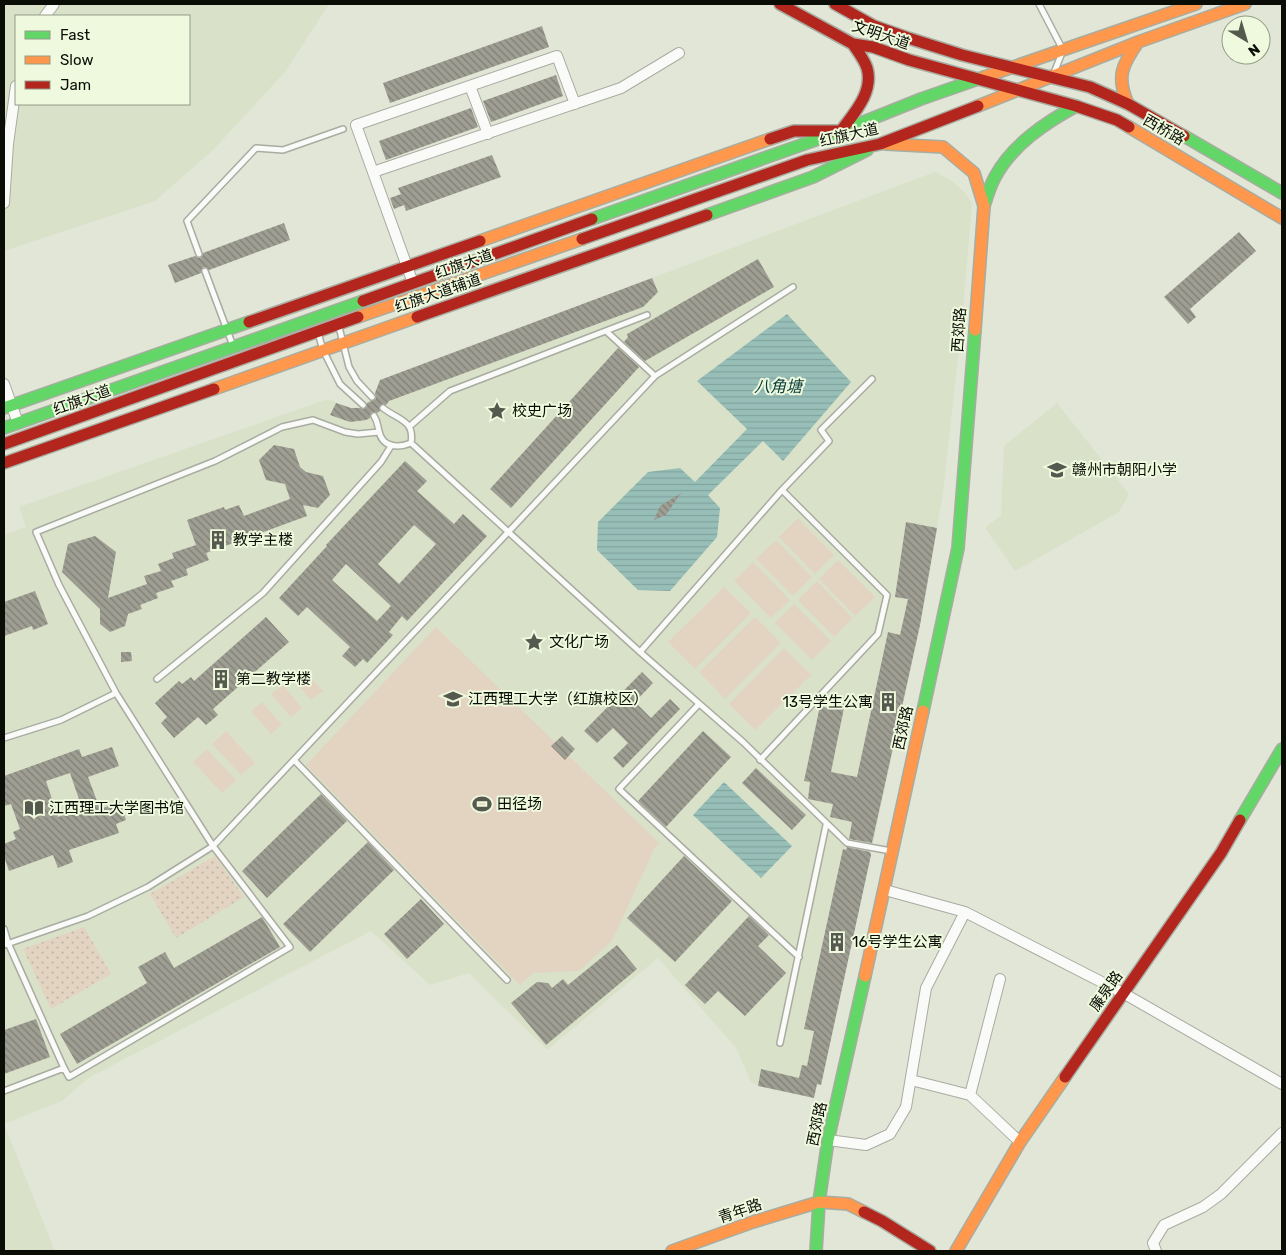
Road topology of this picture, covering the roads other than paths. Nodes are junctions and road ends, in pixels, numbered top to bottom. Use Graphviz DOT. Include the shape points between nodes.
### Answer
graph roads {
  1 [pos="54,4"];
  2 [pos="780,4"];
  3 [pos="835,4"];
  4 [pos="1039,4"];
  5 [pos="1196,4"];
  6 [pos="1245,4"];
  7 [pos="46,15"];
  8 [pos="1138,42"];
  9 [pos="853,44"];
  10 [pos="1063,50"];
  11 [pos="679,53"];
  12 [pos="1012,68"];
  13 [pos="1052,78"];
  14 [pos="979,79"];
  15 [pos="470,86"];
  16 [pos="1020,91"];
  17 [pos="15,93"];
  18 [pos="575,104"];
  19 [pos="1128,104"];
  20 [pos="1076,106"];
  21 [pos="343,129"];
  22 [pos="841,132"];
  23 [pos="488,134"];
  24 [pos="880,144"];
  25 [pos="373,172"];
  26 [pos="1282,193"];
  27 [pos="4,203"];
  28 [pos="984,206"];
  29 [pos="1282,218"];
  30 [pos="199,254"];
  31 [pos="407,266"];
  32 [pos="206,271"];
  33 [pos="414,283"];
  34 [pos="793,287"];
  35 [pos="334,311"];
  36 [pos="647,314"];
  37 [pos="313,318"];
  38 [pos="338,324"];
  39 [pos="227,330"];
  40 [pos="606,331"];
  41 [pos="318,332"];
  42 [pos="344,343"];
  43 [pos="233,346"];
  44 [pos="323,350"];
  45 [pos="655,376"];
  46 [pos="872,379"];
  47 [pos="4,384"];
  48 [pos="372,397"];
  49 [pos="363,405"];
  50 [pos="8,407"];
  51 [pos="383,408"];
  52 [pos="374,416"];
  53 [pos="18,423"];
  54 [pos="410,426"];
  55 [pos="4,428"];
  56 [pos="379,432"];
  57 [pos="411,443"];
  58 [pos="4,444"];
  59 [pos="391,446"];
  60 [pos="4,463"];
  61 [pos="782,490"];
  62 [pos="509,533"];
  63 [pos="640,652"];
  64 [pos="157,679"];
  65 [pos="116,692"];
  66 [pos="699,704"];
  67 [pos="4,738"];
  68 [pos="1282,749"];
  69 [pos="294,760"];
  70 [pos="760,760"];
  71 [pos="826,825"];
  72 [pos="213,846"];
  73 [pos="892,852"];
  74 [pos="885,890"];
  75 [pos="965,912"];
  76 [pos="4,929"];
  77 [pos="6,944"];
  78 [pos="799,957"];
  79 [pos="1000,979"];
  80 [pos="507,980"];
  81 [pos="1123,994"];
  82 [pos="780,1043"];
  83 [pos="64,1068"];
  84 [pos="910,1080"];
  85 [pos="1282,1084"];
  86 [pos="4,1091"];
  87 [pos="970,1095"];
  88 [pos="1282,1133"];
  89 [pos="828,1140"];
  90 [pos="1020,1142"];
  91 [pos="819,1202"];
  92 [pos="672,1251"];
  93 [pos="816,1251"];
  94 [pos="930,1251"];
  95 [pos="956,1251"];
  96 [pos="1156,1251"];
  1 -- 7 [label="street"];
  2 -- 9 [label="main road, 文明大道"];
  3 -- 12 [label="main road, 文明大道" via="874,26"];
  4 -- 10 [label="lane"];
  5 -- 10 [label="main road, 红旗大道"];
  6 -- 8 [label="main road, 红旗大道"];
  8 -- 13 [label="main road, 红旗大道"];
  8 -- 19 [label="main road" via="1121,69 1121,90"];
  9 -- 14 [label="main road, 文明大道"];
  9 -- 22 [label="main road" via="869,74 867,89"];
  10 -- 12 [label="main road, 红旗大道"];
  10 -- 13 [label="lane"];
  11 -- 18 [label="street" via="620,88"];
  12 -- 13 [label="main road, 文明大道"];
  12 -- 14 [label="main road, 红旗大道"];
  13 -- 16 [label="main road, 红旗大道"];
  13 -- 19 [label="main road, 西桥路" via="1090,87"];
  14 -- 16 [label="main road, 文明大道"];
  14 -- 22 [label="main road, 红旗大道"];
  15 -- 18 [label="street" via="557,56"];
  15 -- 23 [label="street"];
  15 -- 25 [label="street" via="356,125"];
  16 -- 20 [label="main road, 西桥路"];
  16 -- 24 [label="main road, 红旗大道"];
  17 -- 27 [label="street"];
  18 -- 23 [label="street"];
  19 -- 26 [label="main road, 西桥路"];
  20 -- 28 [label="main road" via="1041,127 999,170"];
  20 -- 29 [label="main road, 西桥路" via="1117,120"];
  21 -- 30 [label="lane" via="283,150 256,148 187,221"];
  22 -- 31 [label="main road" via="794,130"];
  22 -- 33 [label="main road, 红旗大道"];
  23 -- 25 [label="street"];
  24 -- 28 [label="main road" via="943,147 974,173"];
  24 -- 38 [label="main road, 红旗大道" via="807,160"];
  24 -- 42 [label="main road, 红旗大道辅道" via="813,177"];
  25 -- 31 [label="street"];
  28 -- 73 [label="main road, 西郊路" via="958,548"];
  31 -- 33 [label="street"];
  31 -- 39 [label="main road"];
  32 -- 39 [label="lane"];
  33 -- 35 [label="main road, 红旗大道"];
  34 -- 45 [label="lane"];
  35 -- 37 [label="main road, 红旗大道"];
  35 -- 38 [label="lane"];
  36 -- 40 [label="lane"];
  37 -- 41 [label="lane"];
  37 -- 43 [label="main road, 红旗大道"];
  38 -- 41 [label="main road, 红旗大道"];
  38 -- 42 [label="lane"];
  39 -- 43 [label="lane"];
  39 -- 50 [label="main road"];
  40 -- 45 [label="lane"];
  40 -- 54 [label="lane" via="450,391"];
  41 -- 44 [label="lane"];
  41 -- 58 [label="main road, 红旗大道"];
  42 -- 44 [label="main road, 红旗大道辅道"];
  42 -- 48 [label="lane" via="349,367"];
  43 -- 53 [label="main road, 红旗大道"];
  44 -- 49 [label="lane" via="340,384"];
  44 -- 60 [label="main road, 红旗大道辅道"];
  45 -- 62 [label="lane"];
  46 -- 61 [label="lane" via="821,430 829,441"];
  47 -- 50 [label="street"];
  50 -- 53 [label="street"];
  51 -- 54 [label="lane"];
  52 -- 56 [label="lane"];
  53 -- 55 [label="main road, 红旗大道"];
  54 -- 57 [label="lane" via="413,433"];
  56 -- 59 [label="lane"];
  56 -- 65 [label="lane" via="345,432 313,420 282,427 214,461 36,532 59,585"];
  57 -- 59 [label="lane"];
  57 -- 62 [label="lane"];
  59 -- 64 [label="lane" via="381,462 262,593"];
  61 -- 63 [label="lane"];
  61 -- 70 [label="lane" via="887,595 878,634"];
  62 -- 63 [label="lane"];
  62 -- 69 [label="lane"];
  63 -- 66 [label="lane"];
  65 -- 67 [label="lane" via="60,720"];
  65 -- 72 [label="lane"];
  66 -- 70 [label="lane"];
  66 -- 78 [label="lane" via="619,789"];
  68 -- 81 [label="main road, 廉泉路" via="1221,853"];
  69 -- 72 [label="lane"];
  69 -- 80 [label="lane"];
  70 -- 71 [label="lane"];
  71 -- 73 [label="lane" via="847,843"];
  71 -- 78 [label="lane"];
  72 -- 77 [label="lane" via="148,886 88,916"];
  72 -- 83 [label="lane" via="290,947 69,1077"];
  73 -- 74 [label="main road, 西郊路"];
  74 -- 75 [label="street"];
  74 -- 89 [label="main road, 西郊路"];
  75 -- 81 [label="street"];
  75 -- 84 [label="street" via="926,988"];
  76 -- 77 [label="lane"];
  77 -- 83 [label="lane"];
  78 -- 82 [label="lane"];
  79 -- 87 [label="street"];
  81 -- 85 [label="street"];
  81 -- 90 [label="main road, 廉泉路"];
  83 -- 86 [label="lane"];
  84 -- 87 [label="street"];
  84 -- 89 [label="street" via="906,1106 890,1134 866,1145"];
  87 -- 90 [label="street"];
  88 -- 96 [label="street" via="1220,1194 1203,1207 1164,1225 1153,1243"];
  89 -- 91 [label="main road, 西郊路"];
  90 -- 95 [label="main road, 廉泉路"];
  91 -- 92 [label="main road, 青年路"];
  91 -- 93 [label="main road, 西郊路"];
  91 -- 94 [label="main road" via="848,1204"];
}
